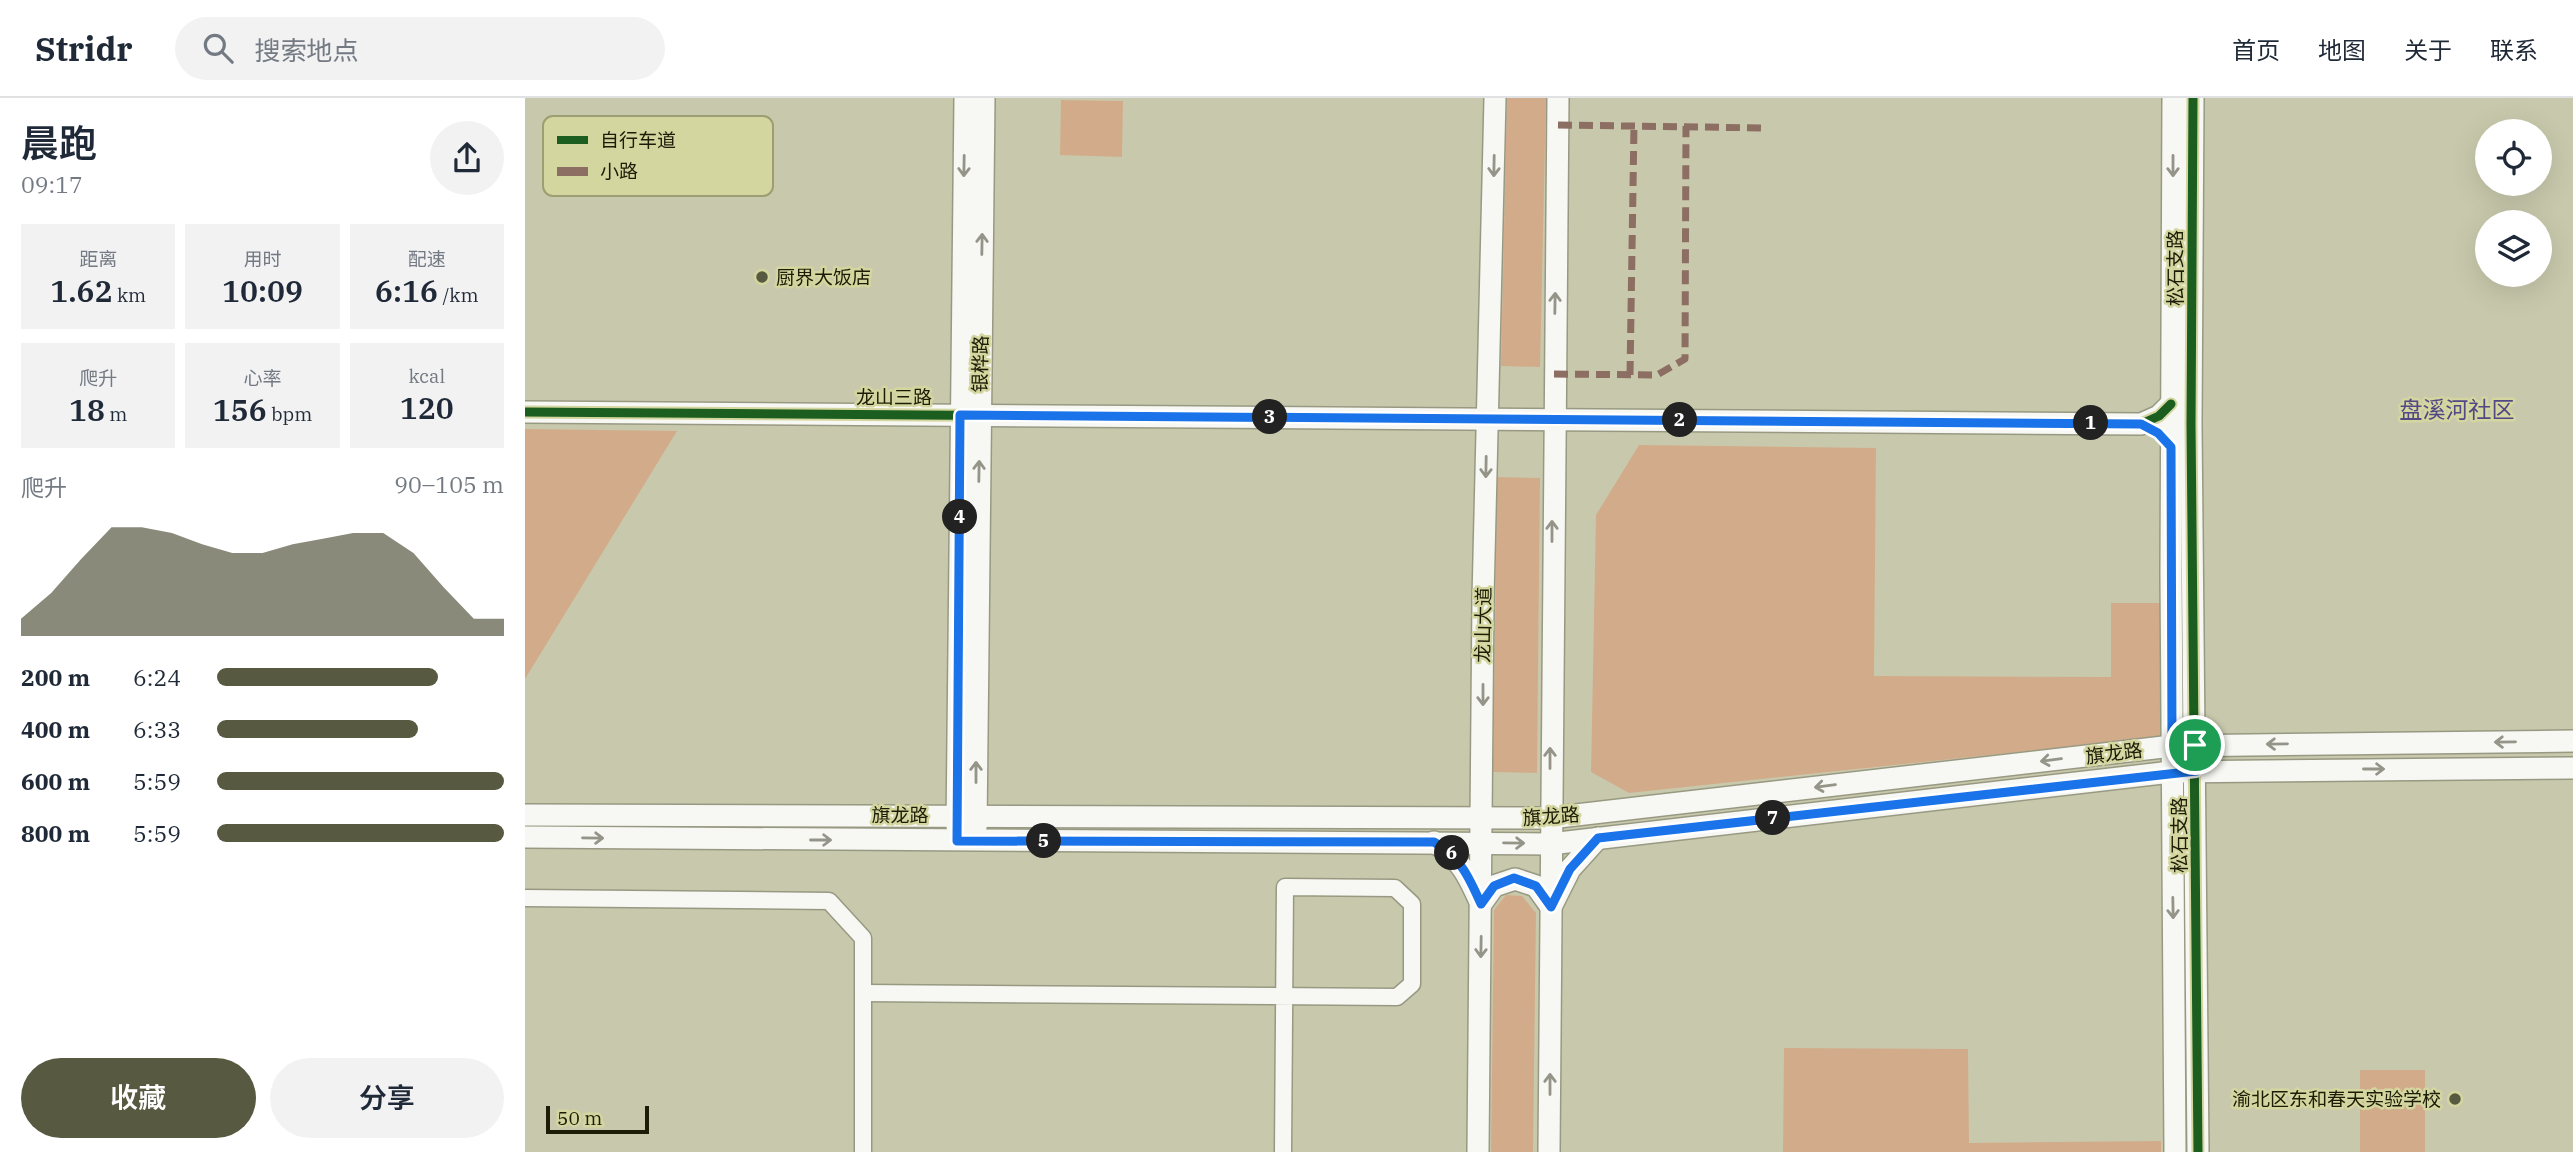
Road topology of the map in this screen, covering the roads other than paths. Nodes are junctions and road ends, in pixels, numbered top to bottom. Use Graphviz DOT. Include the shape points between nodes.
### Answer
graph roads {
  1 [pos="965,98"];
  2 [pos="984,98"];
  3 [pos="1495,98"];
  4 [pos="1558,98"];
  5 [pos="2173,98"];
  6 [pos="2193,98"];
  7 [pos="2171,404"];
  8 [pos="526,413"];
  9 [pos="970,415"];
  10 [pos="1487,418"];
  11 [pos="1553,419"];
  12 [pos="2141,424"];
  13 [pos="2171,447"];
  14 [pos="2573,741"];
  15 [pos="2195,745"];
  16 [pos="2172,746"];
  17 [pos="2573,768"];
  18 [pos="2196,771"];
  19 [pos="2171,772"];
  20 [pos="525,815"];
  21 [pos="967,815"];
  22 [pos="1550,818"];
  23 [pos="1482,820"];
  24 [pos="525,837"];
  25 [pos="1598,838"];
  26 [pos="966,841"];
  27 [pos="1434,842"];
  28 [pos="1482,843"];
  29 [pos="1550,844"];
  30 [pos="525,898"];
  31 [pos="1481,904"];
  32 [pos="1551,907"];
  33 [pos="864,993"];
  34 [pos="1284,996"];
  35 [pos="863,1152"];
  36 [pos="1283,1152"];
  37 [pos="1478,1152"];
  38 [pos="1549,1152"];
  39 [pos="2175,1152"];
  40 [pos="2198,1152"];
  1 -- 9 [label="main road, 银桦路, one-way"];
  9 -- 2 [label="main road, 银桦路, one-way"];
  3 -- 10 [label="main road, 龙山大道, one-way"];
  11 -- 4 [label="main road, one-way"];
  5 -- 7 [label="main road, 松石支路, one-way"];
  6 -- 15 [label="main road, 松石支路"];
  7 -- 12 [label="main road"];
  7 -- 13 [label="main road, 松石支路"];
  8 -- 9 [label="main road, 龙山三路"];
  9 -- 10 [label="main road, 龙山三路"];
  9 -- 21 [label="main road, 银桦路"];
  10 -- 11 [label="main road, 龙山三路"];
  10 -- 23 [label="main road, 龙山大道, one-way"];
  11 -- 12 [label="main road, 龙山三路"];
  22 -- 11 [label="main road, one-way"];
  12 -- 13 [label="main road"];
  13 -- 16 [label="main road, 松石支路"];
  14 -- 15 [label="main road, 旗龙路, one-way"];
  15 -- 16 [label="main road, 旗龙路"];
  15 -- 18 [label="main road, 松石支路"];
  16 -- 19 [label="main road, 松石支路"];
  16 -- 22 [label="main road, 旗龙路, one-way"];
  18 -- 17 [label="main road, one-way"];
  18 -- 19 [label="main road"];
  18 -- 40 [label="main road, 松石支路"];
  19 -- 25 [label="main road"];
  19 -- 39 [label="main road, 松石支路, one-way"];
  20 -- 21 [label="main road, 旗龙路"];
  21 -- 23 [label="main road, 旗龙路"];
  21 -- 26 [label="main road, 银桦路"];
  22 -- 23 [label="main road, 旗龙路"];
  22 -- 29 [label="main road"];
  23 -- 28 [label="main road, 龙山大道"];
  24 -- 26 [label="main road, one-way"];
  25 -- 29 [label="main road"];
  25 -- 32 [label="main road" via="1570,869"];
  26 -- 27 [label="main road"];
  27 -- 28 [label="main road"];
  27 -- 31 [label="main road" via="1452,853 1466,871"];
  28 -- 29 [label="main road, one-way"];
  28 -- 31 [label="main road, 龙山大道"];
  29 -- 32 [label="main road"];
  30 -- 33 [label="street" via="829,901 863,939"];
  31 -- 32 [label="main road" via="1494,886 1514,878 1536,886"];
  31 -- 37 [label="main road, 龙山大道, one-way"];
  38 -- 32 [label="main road, one-way"];
  33 -- 34 [label="street"];
  33 -- 35 [label="street"];
  34 -- 34 [label="street" via="1285,887 1395,888 1412,904 1412,984 1397,998"];
  34 -- 36 [label="street"];
}
